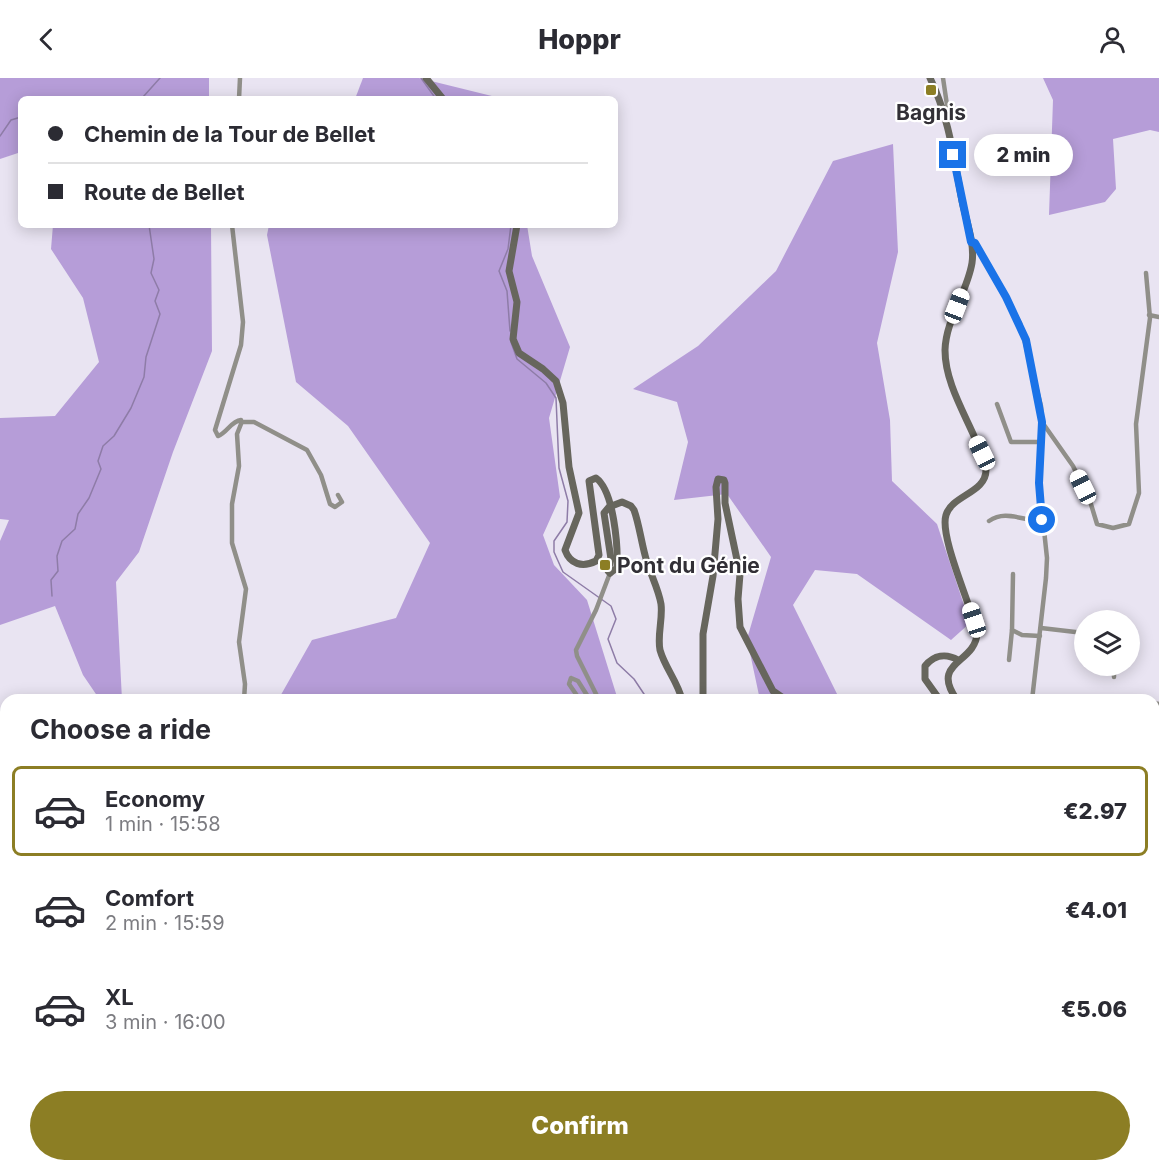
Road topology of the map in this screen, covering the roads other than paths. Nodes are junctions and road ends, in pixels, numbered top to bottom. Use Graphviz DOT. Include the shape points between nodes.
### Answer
graph roads {
  1 [pos="240,78"];
  2 [pos="426,78"];
  3 [pos="930,78"];
  4 [pos="943,78"];
  5 [pos="239,96"];
  6 [pos="441,96"];
  7 [pos="944,110"];
  8 [pos="232,228"];
  9 [pos="517,228"];
  10 [pos="971,242"];
  11 [pos="1146,273"];
  12 [pos="1149,315"];
  13 [pos="1159,317"];
  14 [pos="997,404"];
  15 [pos="241,422"];
  16 [pos="1042,422"];
  17 [pos="1041,442"];
  18 [pos="338,495"];
  19 [pos="1042,520"];
  20 [pos="989,521"];
  21 [pos="610,573"];
  22 [pos="1013,574"];
  23 [pos="1041,628"];
  24 [pos="1012,630"];
  25 [pos="1074,632"];
  26 [pos="1040,636"];
  27 [pos="958,660"];
  28 [pos="1009,660"];
  29 [pos="244,694"];
  30 [pos="576,694"];
  31 [pos="586,694"];
  32 [pos="595,694"];
  33 [pos="681,694"];
  34 [pos="703,694"];
  35 [pos="776,694"];
  36 [pos="936,694"];
  37 [pos="954,694"];
  38 [pos="1033,694"];
  1 -- 5 [label="street"];
  2 -- 6 [label="street"];
  3 -- 7 [label="street"];
  4 -- 7 [label="street" via="947,105"];
  7 -- 10 [label="street"];
  8 -- 15 [label="street" via="243,322 241,345 216,434 222,435 237,420"];
  9 -- 21 [label="street" via="509,271 517,302 513,339 519,353 556,381 563,403 569,466 579,513 565,550 571,561 581,565 596,561 599,555 589,481 596,478 608,495 615,529 617,568"];
  10 -- 16 [label="street" via="1020,323"];
  10 -- 27 [label="street" via="972,265 948,332 946,361 987,471 981,484 952,505 945,516 949,544 977,633 974,646"];
  11 -- 12 [label="street"];
  12 -- 13 [label="street"];
  12 -- 16 [label="street" via="1136,424 1139,493 1129,524 1113,528 1097,524 1073,466"];
  14 -- 17 [label="street" via="1011,442"];
  15 -- 18 [label="street" via="254,422 307,450 321,475 330,504 335,507 342,502"];
  15 -- 29 [label="street" via="237,434 239,466 232,504 232,543 246,588 239,642"];
  16 -- 17 [label="street"];
  17 -- 19 [label="street"];
  19 -- 20 [label="street" via="1011,515"];
  19 -- 23 [label="street" via="1047,558"];
  21 -- 32 [label="street" via="576,650"];
  21 -- 33 [label="street" via="605,510 627,503 635,514 661,606 661,652"];
  22 -- 24 [label="street"];
  23 -- 25 [label="street"];
  23 -- 26 [label="street"];
  24 -- 26 [label="street"];
  24 -- 28 [label="street"];
  26 -- 38 [label="street"];
  27 -- 36 [label="street" via="939,656 925,666 925,680"];
  27 -- 37 [label="street" via="947,681"];
  30 -- 31 [label="street" via="569,684 571,678 578,681"];
  34 -- 35 [label="street" via="704,620 713,576 717,482 722,479 740,574 740,627"];
}
